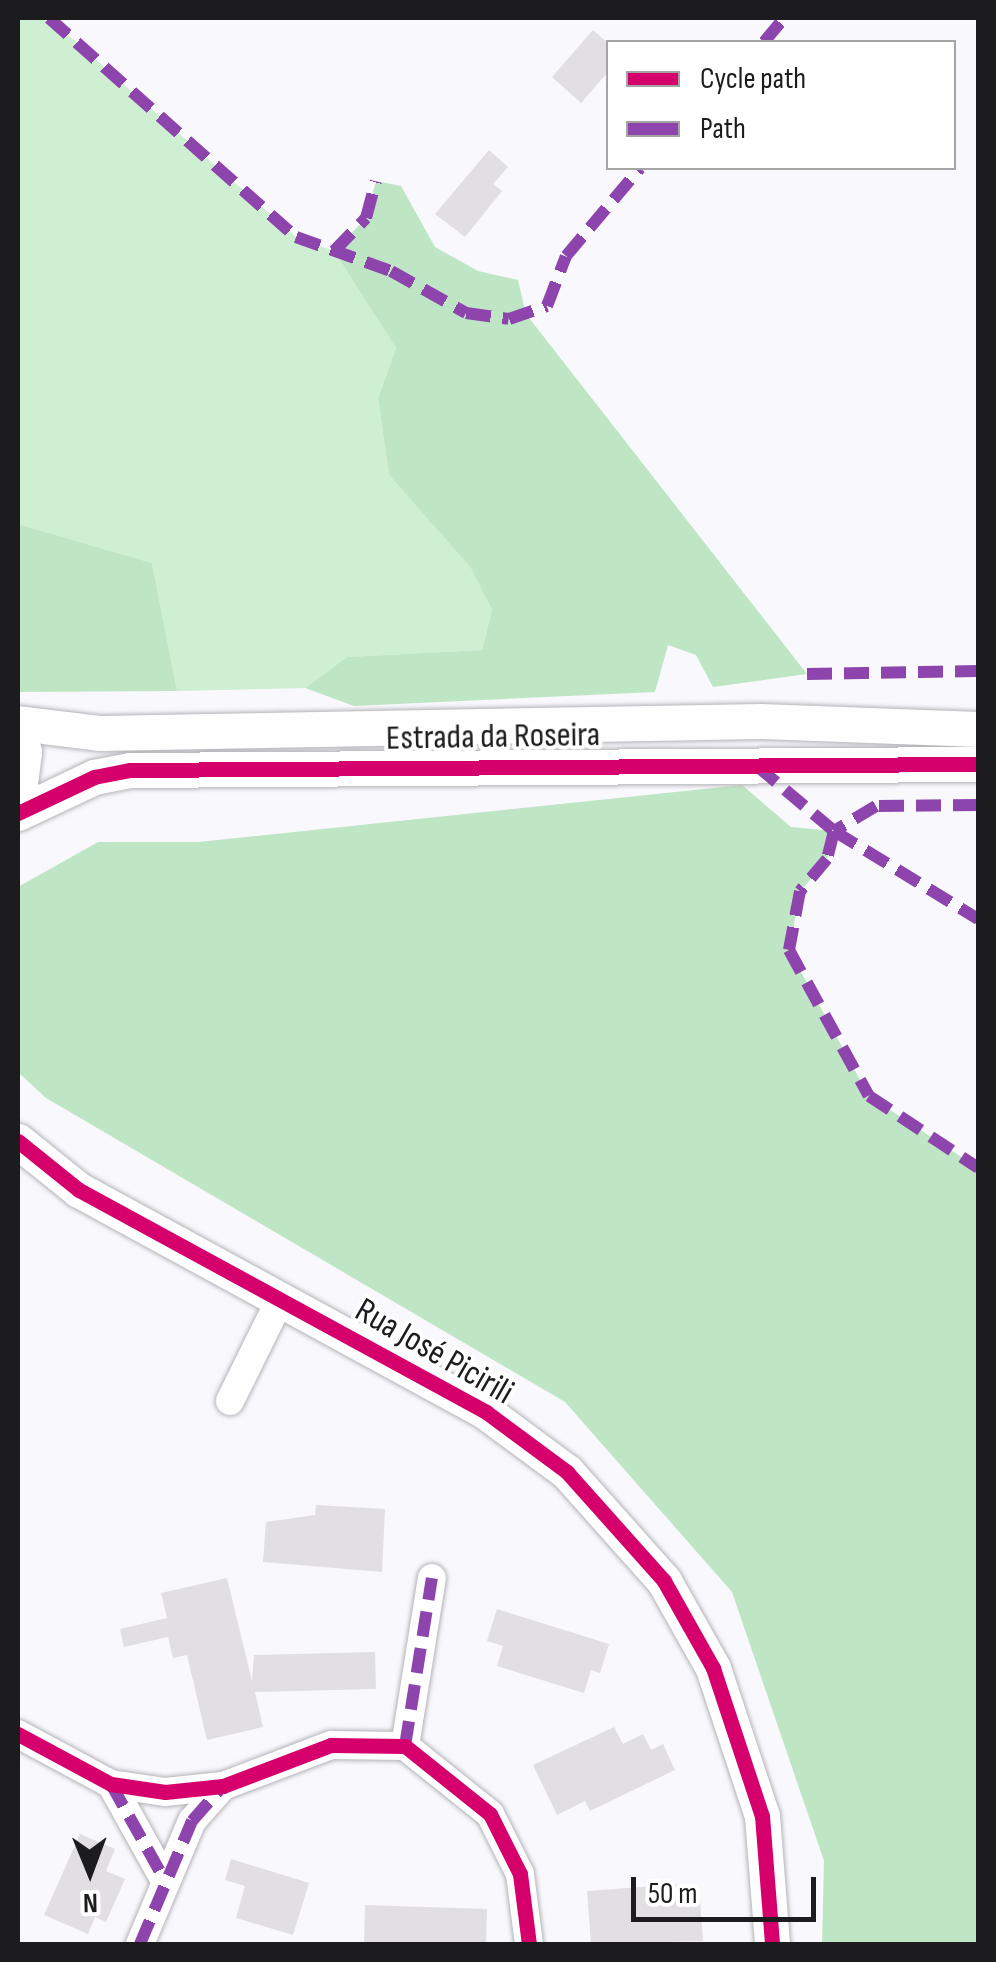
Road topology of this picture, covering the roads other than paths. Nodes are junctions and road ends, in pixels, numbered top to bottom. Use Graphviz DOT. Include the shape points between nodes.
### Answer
graph roads {
  1 [pos="18,723"];
  2 [pos="978,729"];
  3 [pos="18,733"];
  4 [pos="978,764"];
  5 [pos="18,800"];
  6 [pos="18,813"];
  7 [pos="18,1141"];
  8 [pos="280,1300"];
  9 [pos="230,1401"];
  10 [pos="432,1578"];
  11 [pos="18,1734"];
  12 [pos="405,1746"];
  13 [pos="111,1784"];
  14 [pos="224,1786"];
  15 [pos="164,1877"];
  16 [pos="140,1944"];
  17 [pos="528,1944"];
  18 [pos="772,1944"];
  1 -- 2 [label="street, Estrada da Roseira" via="100,732 762,722"];
  3 -- 5 [label="street" via="24,752"];
  4 -- 6 [label="street, Estrada da Roseira" via="130,770 94,778"];
  7 -- 8 [label="street, Rua José Picirili" via="79,1190"];
  8 -- 9 [label="street"];
  8 -- 18 [label="street, Rua José Picirili" via="486,1412 566,1472 664,1580 713,1668 762,1816"];
  10 -- 12 [label="street"];
  11 -- 13 [label="street"];
  12 -- 14 [label="street" via="331,1745"];
  12 -- 17 [label="street" via="490,1814 520,1874"];
  13 -- 14 [label="street" via="165,1792"];
  13 -- 15 [label="street"];
  14 -- 15 [label="street" via="192,1820"];
  15 -- 16 [label="street"];
}
